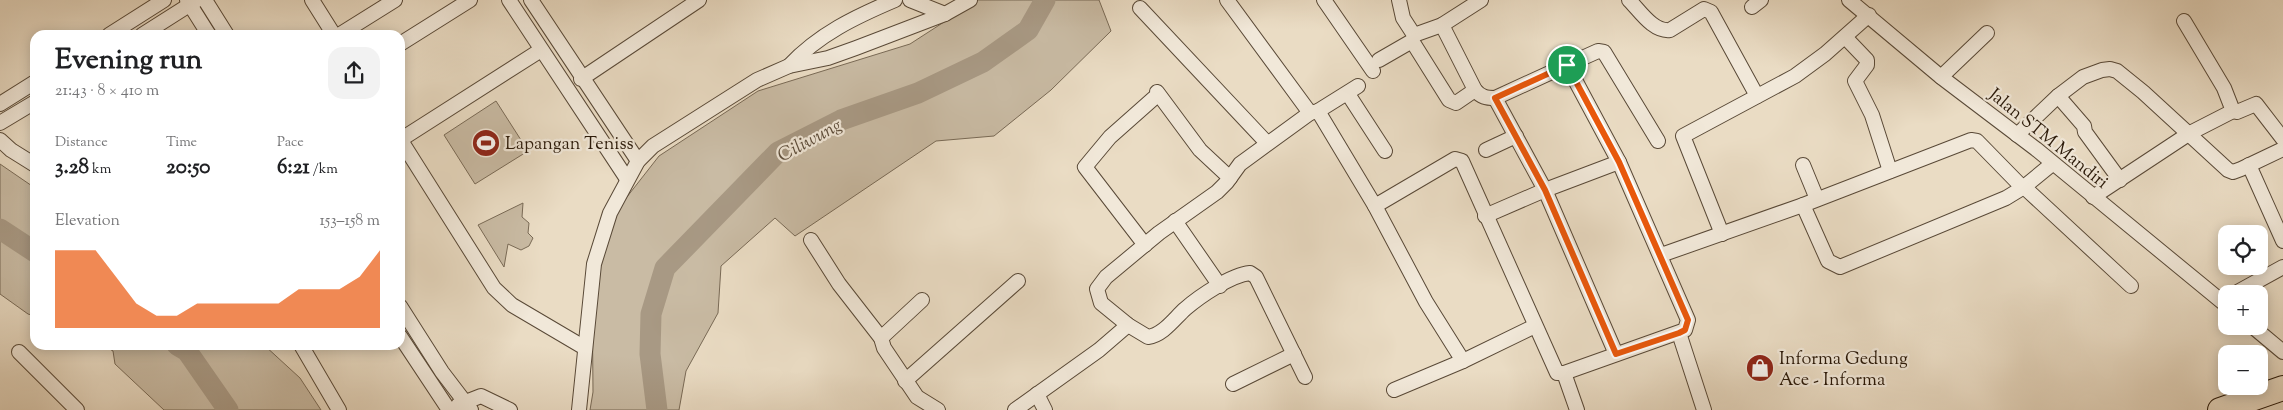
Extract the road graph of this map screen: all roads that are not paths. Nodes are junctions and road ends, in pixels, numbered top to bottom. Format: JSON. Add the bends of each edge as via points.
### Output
{"nodes":[{"id":1,"x":164,"y":0,"type":"edge"},
{"id":2,"x":205,"y":0,"type":"edge"},
{"id":3,"x":312,"y":0,"type":"edge"},
{"id":4,"x":395,"y":0,"type":"edge"},
{"id":5,"x":470,"y":0,"type":"edge"},
{"id":6,"x":509,"y":0,"type":"edge"},
{"id":7,"x":699,"y":0,"type":"edge"},
{"id":8,"x":895,"y":0,"type":"edge"},
{"id":9,"x":910,"y":0,"type":"edge"},
{"id":10,"x":970,"y":0,"type":"edge"},
{"id":11,"x":1226,"y":0,"type":"edge"},
{"id":12,"x":1324,"y":0,"type":"edge"},
{"id":13,"x":1399,"y":0,"type":"edge"},
{"id":14,"x":1481,"y":0,"type":"edge"},
{"id":15,"x":1629,"y":0,"type":"edge"},
{"id":16,"x":1849,"y":0,"type":"edge"},
{"id":17,"x":191,"y":2,"type":"edge"},
{"id":18,"x":536,"y":2,"type":"edge"},
{"id":19,"x":1140,"y":8,"type":"dead end"},
{"id":20,"x":945,"y":14,"type":"junction"},
{"id":21,"x":1869,"y":15,"type":"junction"},
{"id":22,"x":2184,"y":21,"type":"dead end"},
{"id":23,"x":1442,"y":25,"type":"junction"},
{"id":24,"x":117,"y":30,"type":"edge"},
{"id":25,"x":149,"y":30,"type":"edge"},
{"id":26,"x":206,"y":30,"type":"edge"},
{"id":27,"x":224,"y":30,"type":"edge"},
{"id":28,"x":331,"y":30,"type":"edge"},
{"id":29,"x":346,"y":30,"type":"edge"},
{"id":30,"x":1987,"y":33,"type":"dead end"},
{"id":31,"x":1845,"y":37,"type":"junction"},
{"id":32,"x":405,"y":41,"type":"edge"},
{"id":33,"x":540,"y":50,"type":"junction"},
{"id":34,"x":1567,"y":65,"type":"junction"},
{"id":35,"x":789,"y":66,"type":"junction"},
{"id":36,"x":1942,"y":77,"type":"junction"},
{"id":37,"x":581,"y":79,"type":"junction"},
{"id":38,"x":30,"y":85,"type":"edge"},
{"id":39,"x":1475,"y":90,"type":"junction"},
{"id":40,"x":1758,"y":96,"type":"junction"},
{"id":41,"x":2058,"y":96,"type":"junction"},
{"id":42,"x":1495,"y":98,"type":"junction"},
{"id":43,"x":0,"y":104,"type":"edge"},
{"id":44,"x":30,"y":105,"type":"edge"},
{"id":45,"x":2233,"y":111,"type":"junction"},
{"id":46,"x":1314,"y":112,"type":"junction"},
{"id":47,"x":0,"y":124,"type":"edge"},
{"id":48,"x":2190,"y":133,"type":"junction"},
{"id":49,"x":2017,"y":135,"type":"junction"},
{"id":50,"x":1516,"y":136,"type":"junction"},
{"id":51,"x":405,"y":137,"type":"edge"},
{"id":52,"x":2283,"y":139,"type":"edge"},
{"id":53,"x":0,"y":140,"type":"edge"},
{"id":54,"x":1658,"y":141,"type":"dead end"},
{"id":55,"x":1267,"y":143,"type":"junction"},
{"id":56,"x":405,"y":148,"type":"edge"},
{"id":57,"x":2283,"y":149,"type":"edge"},
{"id":58,"x":1486,"y":150,"type":"dead end"},
{"id":59,"x":1385,"y":151,"type":"dead end"},
{"id":60,"x":638,"y":161,"type":"junction"},
{"id":61,"x":30,"y":162,"type":"edge"},
{"id":62,"x":1619,"y":162,"type":"junction"},
{"id":63,"x":2052,"y":164,"type":"junction"},
{"id":64,"x":2249,"y":164,"type":"junction"},
{"id":65,"x":1802,"y":165,"type":"dead end"},
{"id":66,"x":1890,"y":171,"type":"junction"},
{"id":67,"x":1230,"y":178,"type":"junction"},
{"id":68,"x":627,"y":179,"type":"junction"},
{"id":69,"x":2120,"y":180,"type":"junction"},
{"id":70,"x":2023,"y":188,"type":"junction"},
{"id":71,"x":1545,"y":190,"type":"junction"},
{"id":72,"x":2093,"y":197,"type":"junction"},
{"id":73,"x":1817,"y":199,"type":"junction"},
{"id":74,"x":1803,"y":205,"type":"junction"},
{"id":75,"x":1375,"y":206,"type":"junction"},
{"id":76,"x":1486,"y":216,"type":"junction"},
{"id":77,"x":1175,"y":222,"type":"junction"},
{"id":78,"x":1722,"y":234,"type":"junction"},
{"id":79,"x":811,"y":240,"type":"dead end"},
{"id":80,"x":2283,"y":241,"type":"edge"},
{"id":81,"x":1146,"y":245,"type":"junction"},
{"id":82,"x":1661,"y":255,"type":"junction"},
{"id":83,"x":2283,"y":267,"type":"edge"},
{"id":84,"x":1018,"y":281,"type":"dead end"},
{"id":85,"x":2250,"y":285,"type":"edge"},
{"id":86,"x":1220,"y":286,"type":"junction"},
{"id":87,"x":2131,"y":286,"type":"dead end"},
{"id":88,"x":2218,"y":296,"type":"edge"},
{"id":89,"x":922,"y":300,"type":"dead end"},
{"id":90,"x":405,"y":314,"type":"edge"},
{"id":91,"x":1128,"y":325,"type":"junction"},
{"id":92,"x":1535,"y":326,"type":"junction"},
{"id":93,"x":1679,"y":333,"type":"junction"},
{"id":94,"x":2263,"y":335,"type":"edge"},
{"id":95,"x":881,"y":338,"type":"junction"},
{"id":96,"x":405,"y":343,"type":"edge"},
{"id":97,"x":585,"y":348,"type":"junction"},
{"id":98,"x":303,"y":350,"type":"edge"},
{"id":99,"x":19,"y":352,"type":"dead end"},
{"id":100,"x":2283,"y":352,"type":"edge"},
{"id":101,"x":1294,"y":354,"type":"junction"},
{"id":102,"x":1616,"y":354,"type":"junction"},
{"id":103,"x":1463,"y":361,"type":"junction"},
{"id":104,"x":1564,"y":373,"type":"junction"},
{"id":105,"x":1305,"y":377,"type":"dead end"},
{"id":106,"x":905,"y":382,"type":"junction"},
{"id":107,"x":1233,"y":384,"type":"dead end"},
{"id":108,"x":2283,"y":388,"type":"edge"},
{"id":109,"x":1394,"y":390,"type":"dead end"},
{"id":110,"x":1037,"y":394,"type":"junction"},
{"id":111,"x":2283,"y":400,"type":"edge"},
{"id":112,"x":467,"y":406,"type":"edge"},
{"id":113,"x":2225,"y":409,"type":"edge"},
{"id":114,"x":77,"y":410,"type":"edge"},
{"id":115,"x":339,"y":410,"type":"edge"},
{"id":116,"x":450,"y":410,"type":"edge"},
{"id":117,"x":510,"y":410,"type":"edge"},
{"id":118,"x":579,"y":410,"type":"edge"},
{"id":119,"x":938,"y":410,"type":"edge"},
{"id":120,"x":1015,"y":410,"type":"edge"},
{"id":121,"x":1045,"y":410,"type":"edge"},
{"id":122,"x":1577,"y":410,"type":"edge"},
{"id":123,"x":1704,"y":410,"type":"edge"},
{"id":124,"x":2255,"y":410,"type":"edge"}],
"edges":[{"from":1,"to":24,"type":"street"},
{"from":2,"to":27,"type":"street"},
{"from":3,"to":28,"type":"street"},
{"from":4,"to":29,"type":"street"},
{"from":5,"to":32,"type":"street"},
{"from":6,"to":33,"type":"street"},
{"from":7,"to":37,"type":"street"},
{"from":8,"to":35,"type":"street","via":[[851,19],[816,40]]},
{"from":9,"to":20,"type":"street"},
{"from":10,"to":20,"type":"street"},
{"from":11,"to":46,"type":"street"},
{"from":12,"to":39,"type":"street","via":[[1376,65],[1412,41],[1453,103]]},
{"from":13,"to":23,"type":"street","via":[[1403,18],[1414,35]]},
{"from":14,"to":23,"type":"street"},
{"from":15,"to":40,"type":"street","via":[[1656,26],[1665,30],[1704,9],[1711,12]]},
{"from":16,"to":21,"type":"street","name":"Jalan STM Mandiri"},
{"from":17,"to":25,"type":"street"},
{"from":17,"to":26,"type":"street"},
{"from":18,"to":37,"type":"street"},
{"from":19,"to":55,"type":"street"},
{"from":20,"to":35,"type":"street","via":[[828,58]]},
{"from":21,"to":31,"type":"street"},
{"from":21,"to":36,"type":"street","name":"Jalan STM Mandiri"},
{"from":22,"to":45,"type":"street","via":[[2224,88]]},
{"from":23,"to":39,"type":"street"},
{"from":30,"to":36,"type":"street"},
{"from":31,"to":40,"type":"street","via":[[1794,76]]},
{"from":31,"to":66,"type":"street","via":[[1867,60],[1867,66],[1856,81],[1872,115]]},
{"from":33,"to":51,"type":"street"},
{"from":33,"to":68,"type":"street"},
{"from":34,"to":42,"type":"street"},
{"from":34,"to":54,"type":"street","via":[[1598,51],[1604,52]]},
{"from":34,"to":62,"type":"street"},
{"from":35,"to":60,"type":"street","via":[[750,84],[653,146]]},
{"from":36,"to":49,"type":"street","name":"Jalan STM Mandiri"},
{"from":37,"to":60,"type":"street"},
{"from":38,"to":43,"type":"street"},
{"from":39,"to":42,"type":"street","via":[[1480,96]]},
{"from":40,"to":78,"type":"street","via":[[1683,136]]},
{"from":41,"to":48,"type":"street","via":[[2083,77],[2110,69]]},
{"from":41,"to":49,"type":"street"},
{"from":41,"to":69,"type":"street","via":[[2084,126]]},
{"from":42,"to":50,"type":"street"},
{"from":44,"to":47,"type":"street"},
{"from":45,"to":48,"type":"street"},
{"from":45,"to":52,"type":"street","via":[[2253,104],[2258,106]]},
{"from":46,"to":55,"type":"street"},
{"from":46,"to":59,"type":"street","via":[[1353,90]]},
{"from":46,"to":75,"type":"street"},
{"from":48,"to":64,"type":"street","via":[[2228,170],[2233,172]]},
{"from":48,"to":69,"type":"street"},
{"from":49,"to":63,"type":"street","name":"Jalan STM Mandiri"},
{"from":50,"to":58,"type":"street"},
{"from":50,"to":71,"type":"street"},
{"from":53,"to":61,"type":"street"},
{"from":55,"to":67,"type":"street","via":[[1240,164]]},
{"from":56,"to":97,"type":"street","via":[[494,288],[512,305]]},
{"from":57,"to":64,"type":"street"},
{"from":60,"to":68,"type":"street"},
{"from":62,"to":71,"type":"street"},
{"from":62,"to":82,"type":"street"},
{"from":63,"to":70,"type":"street"},
{"from":63,"to":72,"type":"street","name":"Jalan STM Mandiri"},
{"from":64,"to":80,"type":"street"},
{"from":65,"to":73,"type":"street"},
{"from":66,"to":70,"type":"street","via":[[1974,140]]},
{"from":66,"to":73,"type":"street"},
{"from":67,"to":77,"type":"street","via":[[1217,192]]},
{"from":67,"to":81,"type":"street","via":[[1200,150],[1155,95],[1110,137],[1085,167]]},
{"from":68,"to":97,"type":"street","via":[[610,213],[594,264]]},
{"from":69,"to":72,"type":"street"},
{"from":70,"to":74,"type":"street","via":[[2006,198],[1840,266],[1828,261]]},
{"from":70,"to":87,"type":"street"},
{"from":71,"to":76,"type":"street"},
{"from":71,"to":102,"type":"street"},
{"from":72,"to":88,"type":"street","name":"Jalan STM Mandiri"},
{"from":73,"to":74,"type":"street"},
{"from":74,"to":78,"type":"street"},
{"from":75,"to":76,"type":"street","via":[[1455,159],[1465,165]]},
{"from":75,"to":103,"type":"street","via":[[1426,302]]},
{"from":76,"to":92,"type":"street"},
{"from":77,"to":81,"type":"street"},
{"from":77,"to":86,"type":"street"},
{"from":78,"to":82,"type":"street"},
{"from":79,"to":95,"type":"street","via":[[839,284]]},
{"from":81,"to":91,"type":"street","via":[[1106,277],[1097,289],[1100,303]]},
{"from":82,"to":93,"type":"street","via":[[1688,320],[1685,330]]},
{"from":83,"to":85,"type":"street"},
{"from":84,"to":106,"type":"street"},
{"from":86,"to":91,"type":"street","via":[[1186,308],[1154,336],[1143,336]]},
{"from":86,"to":101,"type":"street","via":[[1244,273],[1253,274]]},
{"from":89,"to":95,"type":"street"},
{"from":90,"to":112,"type":"street"},
{"from":91,"to":110,"type":"street"},
{"from":92,"to":103,"type":"street"},
{"from":92,"to":104,"type":"street","via":[[1555,371]]},
{"from":93,"to":102,"type":"street"},
{"from":93,"to":123,"type":"street"},
{"from":94,"to":100,"type":"street"},
{"from":95,"to":106,"type":"street"},
{"from":96,"to":116,"type":"street"},
{"from":97,"to":118,"type":"street"},
{"from":98,"to":115,"type":"street"},
{"from":99,"to":114,"type":"street"},
{"from":101,"to":105,"type":"street"},
{"from":101,"to":107,"type":"street"},
{"from":102,"to":104,"type":"street"},
{"from":103,"to":109,"type":"street"},
{"from":104,"to":122,"type":"street"},
{"from":106,"to":119,"type":"street","via":[[917,397]]},
{"from":108,"to":113,"type":"highway"},
{"from":110,"to":120,"type":"street"},
{"from":110,"to":121,"type":"street"},
{"from":111,"to":124,"type":"highway"},
{"from":112,"to":116,"type":"street"},
{"from":112,"to":117,"type":"street","via":[[481,396]]}]}
